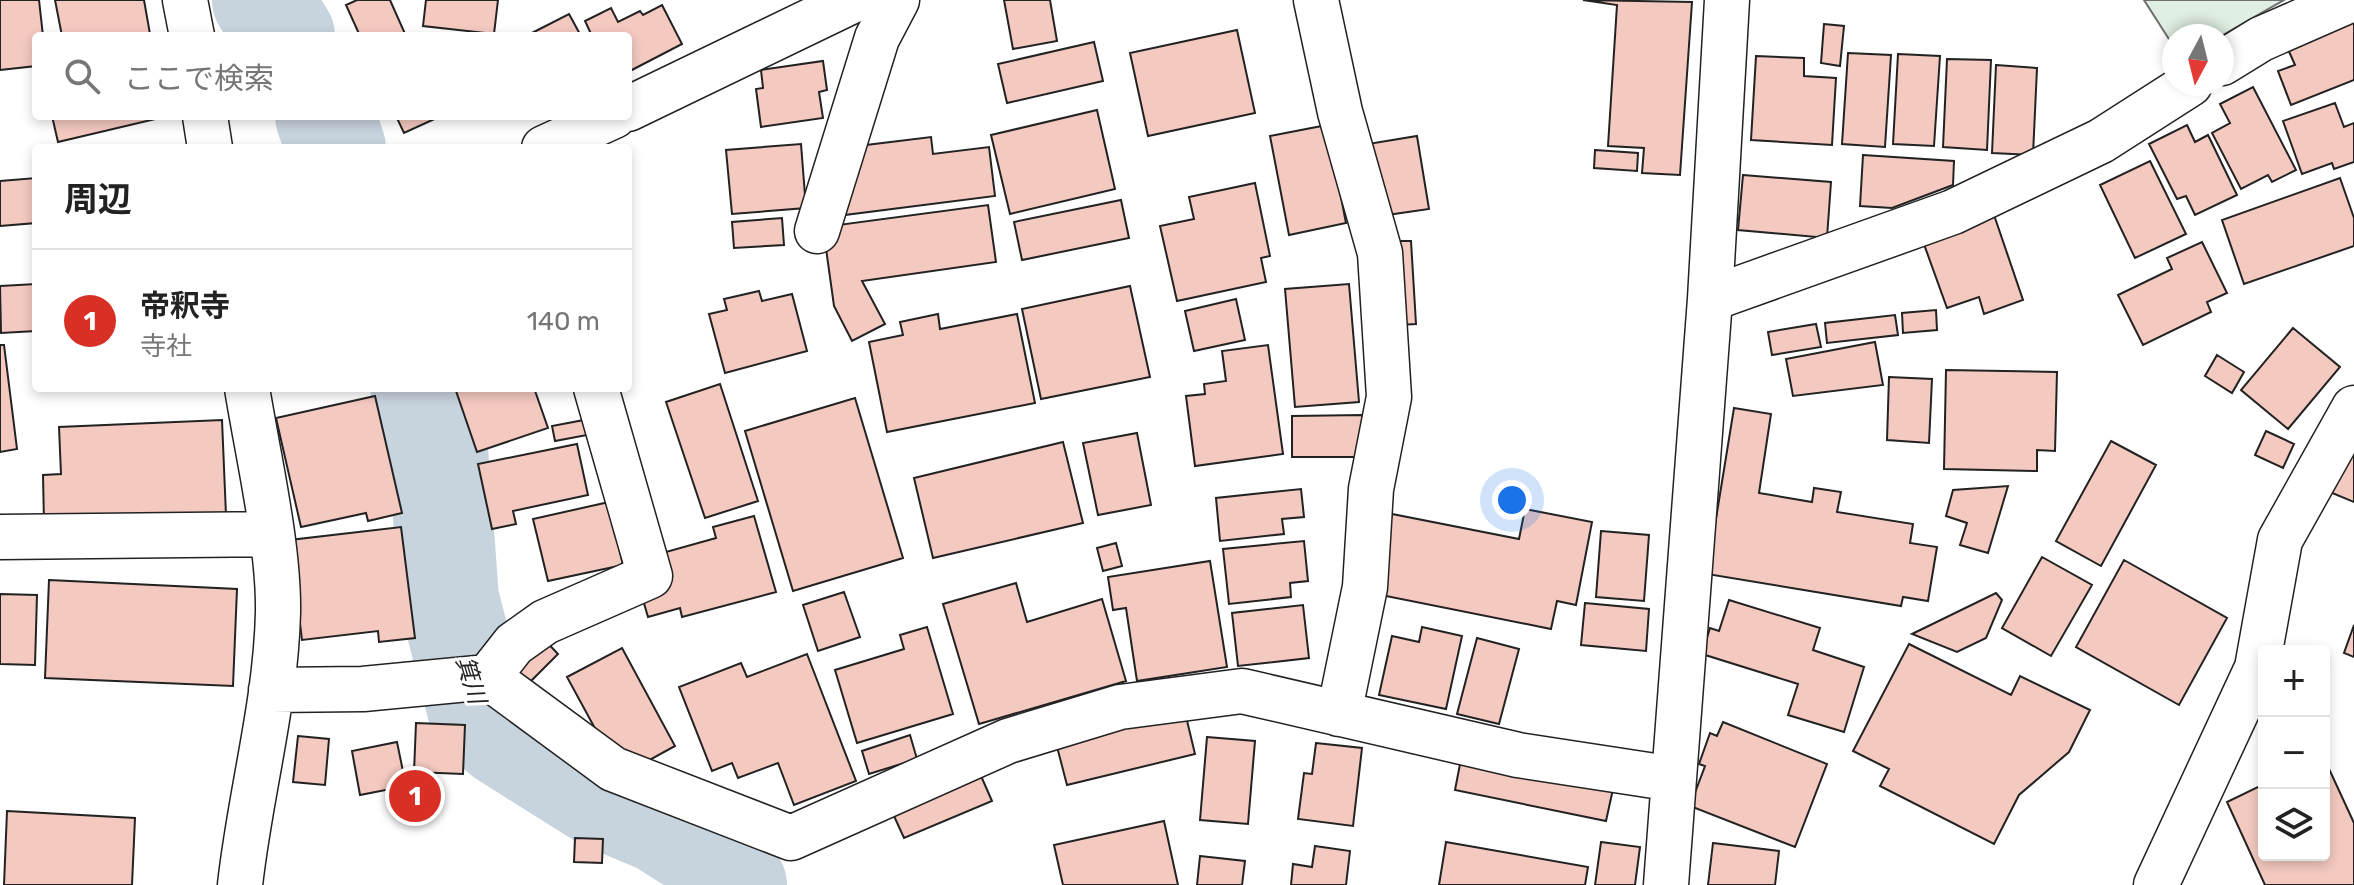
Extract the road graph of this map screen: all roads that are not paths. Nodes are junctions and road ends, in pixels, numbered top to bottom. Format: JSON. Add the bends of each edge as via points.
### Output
{"nodes":[{"id":1,"x":185,"y":0,"type":"edge"},
{"id":2,"x":854,"y":0,"type":"edge"},
{"id":3,"x":897,"y":0,"type":"edge"},
{"id":4,"x":1316,"y":0,"type":"edge"},
{"id":5,"x":1727,"y":0,"type":"edge"},
{"id":6,"x":2350,"y":0,"type":"edge"},
{"id":7,"x":191,"y":32,"type":"edge"},
{"id":8,"x":2234,"y":56,"type":"edge"},
{"id":9,"x":2171,"y":96,"type":"edge"},
{"id":10,"x":632,"y":107,"type":"edge"},
{"id":11,"x":206,"y":120,"type":"edge"},
{"id":12,"x":209,"y":144,"type":"edge"},
{"id":13,"x":817,"y":231,"type":"dead end"},
{"id":14,"x":1710,"y":299,"type":"junction"},
{"id":15,"x":248,"y":392,"type":"edge"},
{"id":16,"x":597,"y":392,"type":"edge"},
{"id":17,"x":2354,"y":408,"type":"edge"},
{"id":18,"x":270,"y":534,"type":"junction"},
{"id":19,"x":0,"y":537,"type":"edge"},
{"id":20,"x":485,"y":678,"type":"junction"},
{"id":21,"x":271,"y":690,"type":"junction"},
{"id":22,"x":1339,"y":714,"type":"junction"},
{"id":23,"x":1674,"y":779,"type":"junction"},
{"id":24,"x":240,"y":885,"type":"edge"},
{"id":25,"x":1666,"y":885,"type":"edge"},
{"id":26,"x":2156,"y":885,"type":"edge"}],
"edges":[{"from":1,"to":7,"type":"street"},
{"from":2,"to":10,"type":"street"},
{"from":3,"to":13,"type":"street","via":[[877,38]]},
{"from":4,"to":22,"type":"street","via":[[1340,112],[1380,253],[1389,397],[1371,489],[1365,587]]},
{"from":5,"to":14,"type":"street"},
{"from":6,"to":8,"type":"street"},
{"from":9,"to":14,"type":"street","via":[[2101,141],[1953,212]]},
{"from":11,"to":12,"type":"street"},
{"from":14,"to":23,"type":"street"},
{"from":15,"to":18,"type":"street"},
{"from":16,"to":20,"type":"street","via":[[650,576],[545,622],[514,644]]},
{"from":17,"to":26,"type":"street","via":[[2280,540],[2257,668]]},
{"from":18,"to":19,"type":"street"},
{"from":18,"to":21,"type":"street","via":[[278,611]]},
{"from":20,"to":21,"type":"street","via":[[435,685]]},
{"from":20,"to":22,"type":"street","via":[[613,769],[791,838],[1008,741],[1120,707],[1242,691]]},
{"from":21,"to":24,"type":"street"},
{"from":22,"to":23,"type":"street","via":[[1518,755]]},
{"from":23,"to":25,"type":"street"}]}
